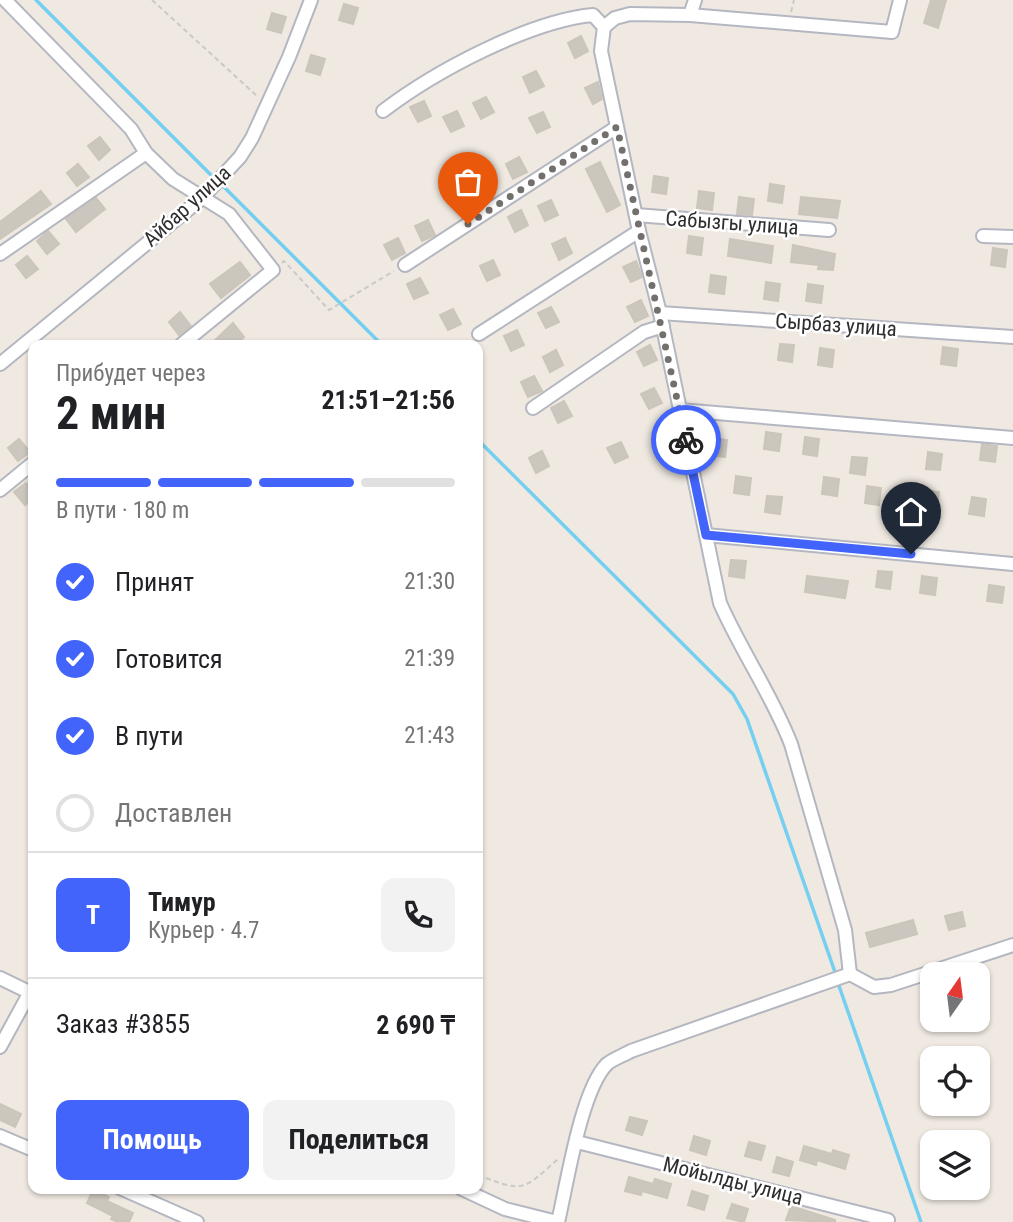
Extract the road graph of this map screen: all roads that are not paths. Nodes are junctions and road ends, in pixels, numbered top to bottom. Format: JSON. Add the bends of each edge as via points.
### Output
{"nodes":[{"id":1,"x":5,"y":0,"type":"edge"},
{"id":2,"x":311,"y":0,"type":"edge"},
{"id":3,"x":695,"y":0,"type":"edge"},
{"id":4,"x":900,"y":0,"type":"edge"},
{"id":5,"x":691,"y":15,"type":"junction"},
{"id":6,"x":604,"y":27,"type":"junction"},
{"id":7,"x":383,"y":111,"type":"dead end"},
{"id":8,"x":617,"y":127,"type":"junction"},
{"id":9,"x":146,"y":153,"type":"junction"},
{"id":10,"x":202,"y":198,"type":"junction"},
{"id":11,"x":636,"y":215,"type":"junction"},
{"id":12,"x":829,"y":230,"type":"dead end"},
{"id":13,"x":639,"y":231,"type":"junction"},
{"id":14,"x":983,"y":236,"type":"dead end"},
{"id":15,"x":1013,"y":237,"type":"edge"},
{"id":16,"x":0,"y":254,"type":"edge"},
{"id":17,"x":405,"y":265,"type":"road end"},
{"id":18,"x":661,"y":319,"type":"junction"},
{"id":19,"x":479,"y":334,"type":"dead end"},
{"id":20,"x":1013,"y":337,"type":"edge"},
{"id":21,"x":28,"y":340,"type":"edge"},
{"id":22,"x":28,"y":340,"type":"edge"},
{"id":23,"x":187,"y":340,"type":"edge"},
{"id":24,"x":0,"y":363,"type":"edge"},
{"id":25,"x":533,"y":408,"type":"dead end"},
{"id":26,"x":680,"y":410,"type":"junction"},
{"id":27,"x":1013,"y":438,"type":"edge"},
{"id":28,"x":28,"y":467,"type":"edge"},
{"id":29,"x":0,"y":490,"type":"edge"},
{"id":30,"x":706,"y":535,"type":"junction"},
{"id":31,"x":1013,"y":564,"type":"edge"},
{"id":32,"x":1013,"y":945,"type":"edge"},
{"id":33,"x":850,"y":974,"type":"junction"},
{"id":34,"x":0,"y":978,"type":"edge"},
{"id":35,"x":28,"y":991,"type":"edge"},
{"id":36,"x":28,"y":1000,"type":"edge"},
{"id":37,"x":0,"y":1047,"type":"edge"},
{"id":38,"x":0,"y":1136,"type":"edge"},
{"id":39,"x":577,"y":1142,"type":"junction"},
{"id":40,"x":28,"y":1148,"type":"edge"},
{"id":41,"x":134,"y":1194,"type":"edge"},
{"id":42,"x":473,"y":1194,"type":"edge"},
{"id":43,"x":888,"y":1220,"type":"dead end"},
{"id":44,"x":197,"y":1222,"type":"edge"},
{"id":45,"x":558,"y":1222,"type":"edge"}],
"edges":[{"from":1,"to":9,"type":"street","via":[[131,129]]},
{"from":2,"to":10,"type":"street","name":"Айбар улица","via":[[267,106],[240,157]]},
{"from":3,"to":5,"type":"street"},
{"from":4,"to":5,"type":"street","via":[[892,32]]},
{"from":5,"to":6,"type":"street","via":[[630,14]]},
{"from":6,"to":7,"type":"street","via":[[593,15],[533,28],[413,88]]},
{"from":6,"to":8,"type":"street","via":[[601,51]]},
{"from":8,"to":11,"type":"street"},
{"from":8,"to":17,"type":"street"},
{"from":9,"to":10,"type":"street"},
{"from":9,"to":16,"type":"street"},
{"from":10,"to":22,"type":"street","name":"Айбар улица"},
{"from":10,"to":23,"type":"street","via":[[229,214],[274,270]]},
{"from":11,"to":12,"type":"street","name":"Сабызгы улица"},
{"from":11,"to":13,"type":"street"},
{"from":13,"to":18,"type":"street"},
{"from":13,"to":19,"type":"street","name":"Сабызгы улица"},
{"from":14,"to":15,"type":"street"},
{"from":18,"to":20,"type":"street","name":"Сырбаз улица"},
{"from":18,"to":25,"type":"street","name":"Сырбаз улица"},
{"from":18,"to":26,"type":"street"},
{"from":21,"to":24,"type":"street","name":"Айбар улица"},
{"from":26,"to":27,"type":"street"},
{"from":26,"to":30,"type":"street"},
{"from":28,"to":29,"type":"street"},
{"from":30,"to":31,"type":"street"},
{"from":30,"to":33,"type":"street","via":[[720,603],[791,744],[845,930]]},
{"from":32,"to":33,"type":"street","via":[[891,985],[874,987]]},
{"from":33,"to":39,"type":"street","via":[[608,1063],[586,1104]]},
{"from":34,"to":35,"type":"street"},
{"from":36,"to":37,"type":"street"},
{"from":38,"to":40,"type":"street"},
{"from":39,"to":43,"type":"street","name":"Мойылды улица"},
{"from":39,"to":45,"type":"street"},
{"from":41,"to":44,"type":"street"},
{"from":42,"to":45,"type":"street","via":[[505,1209]]}]}
